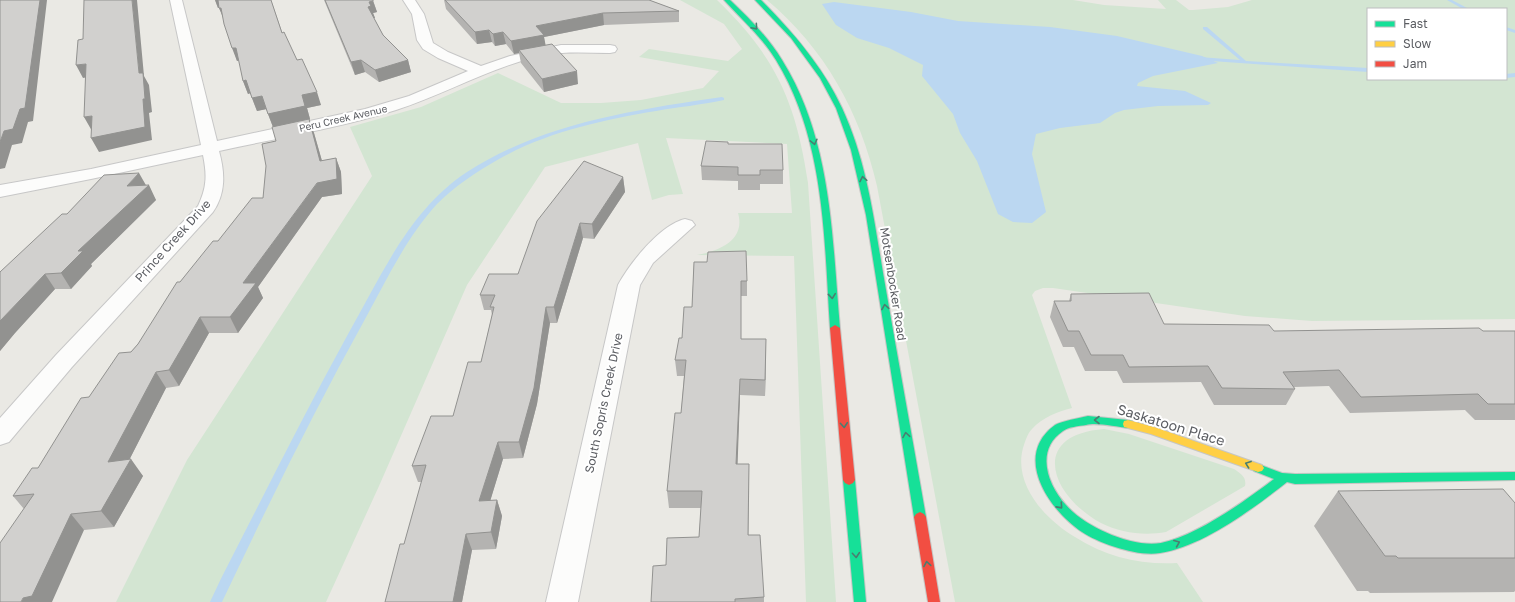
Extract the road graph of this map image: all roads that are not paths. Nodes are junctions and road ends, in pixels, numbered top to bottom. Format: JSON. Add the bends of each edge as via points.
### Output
{"nodes":[{"id":1,"x":176,"y":0,"type":"edge"},
{"id":2,"x":409,"y":0,"type":"edge"},
{"id":3,"x":727,"y":0,"type":"edge"},
{"id":4,"x":758,"y":0,"type":"edge"},
{"id":5,"x":610,"y":49,"type":"dead end"},
{"id":6,"x":480,"y":71,"type":"junction"},
{"id":7,"x":211,"y":148,"type":"junction"},
{"id":8,"x":0,"y":191,"type":"edge"},
{"id":9,"x":685,"y":225,"type":"dead end"},
{"id":10,"x":0,"y":435,"type":"edge"},
{"id":11,"x":1485,"y":476,"type":"joint"},
{"id":12,"x":1284,"y":478,"type":"junction"},
{"id":13,"x":1512,"y":489,"type":"edge"},
{"id":14,"x":562,"y":602,"type":"edge"},
{"id":15,"x":860,"y":602,"type":"edge"},
{"id":16,"x":934,"y":602,"type":"edge"}],
"edges":[{"from":1,"to":7,"type":"street","name":"Prince Creek Drive"},
{"from":2,"to":6,"type":"street","via":[[418,14],[424,40],[430,47],[442,55]]},
{"from":3,"to":15,"type":"main road","one_way":true,"via":[[757,30],[786,70],[804,109],[817,154],[822,181]]},
{"from":16,"to":4,"type":"main road","name":"Motsenbocker Road","one_way":true,"via":[[866,198],[855,150],[845,119],[822,73],[794,36]]},
{"from":5,"to":6,"type":"street","name":"Peru Creek Avenue","via":[[555,50],[515,59]]},
{"from":6,"to":7,"type":"street","name":"Peru Creek Avenue","via":[[385,109]]},
{"from":7,"to":8,"type":"street","name":"Peru Creek Avenue"},
{"from":7,"to":10,"type":"street","name":"Prince Creek Drive","via":[[215,186],[206,208],[64,361]]},
{"from":9,"to":14,"type":"street","name":"South Sopris Creek Drive","via":[[647,256],[629,285]]},
{"from":11,"to":12,"type":"main road","name":"Saskatoon Place"},
{"from":11,"to":13,"type":"street"},
{"from":12,"to":12,"type":"main road","name":"Saskatoon Place","one_way":true,"via":[[1164,434],[1110,420],[1081,420],[1059,429],[1049,436],[1040,454],[1041,475],[1046,486],[1062,509],[1076,522],[1108,539],[1147,548],[1162,548],[1187,538]]}]}
